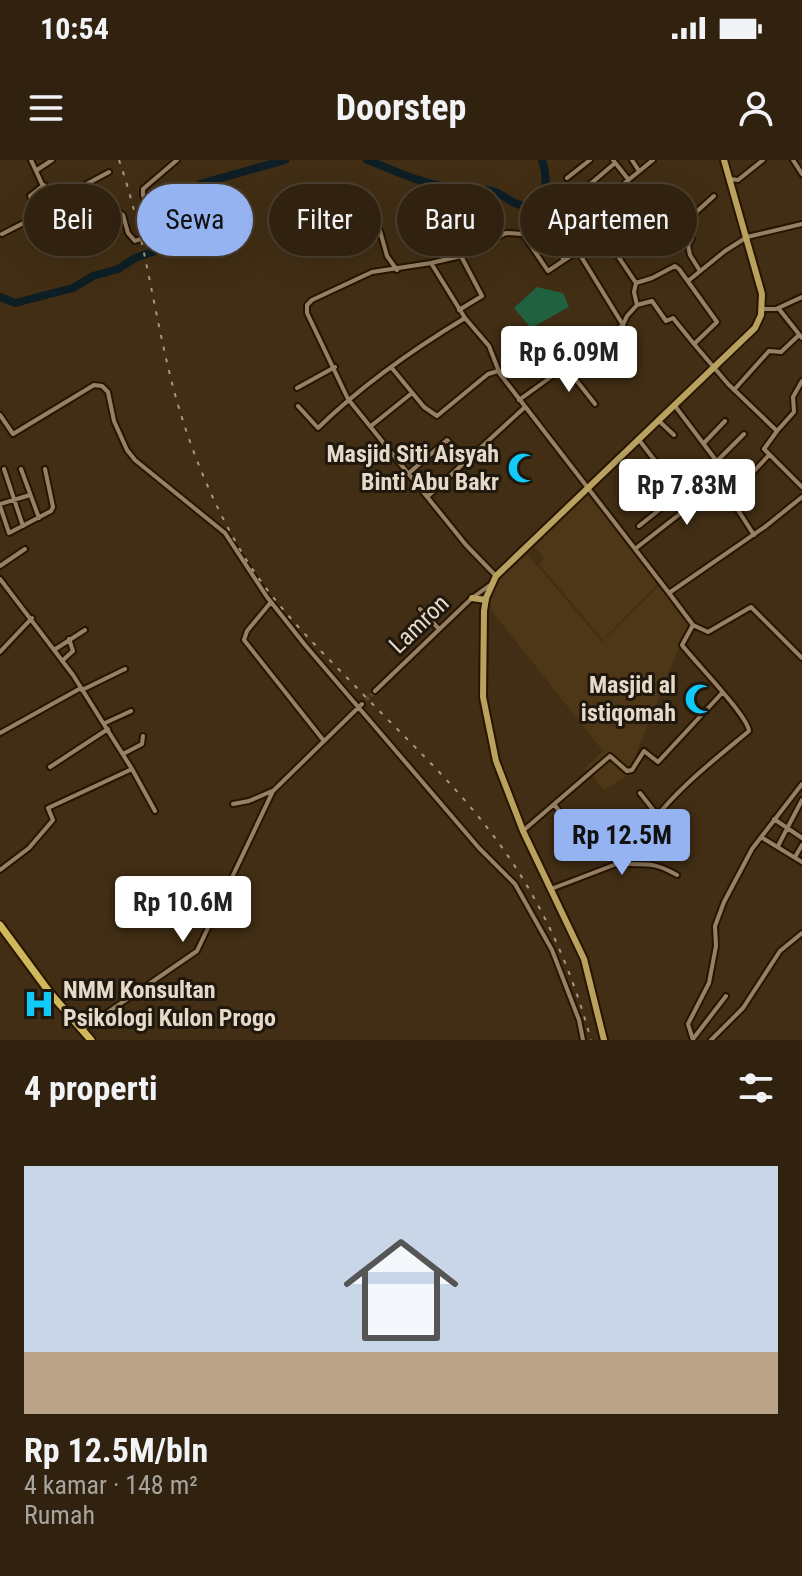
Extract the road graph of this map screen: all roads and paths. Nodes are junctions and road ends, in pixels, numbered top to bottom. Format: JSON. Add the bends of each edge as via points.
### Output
{"nodes":[{"id":1,"x":31,"y":160,"type":"edge"},
{"id":2,"x":52,"y":160,"type":"edge"},
{"id":3,"x":177,"y":160,"type":"edge"},
{"id":4,"x":590,"y":160,"type":"edge"},
{"id":5,"x":632,"y":160,"type":"edge"},
{"id":6,"x":653,"y":160,"type":"edge"},
{"id":7,"x":724,"y":160,"type":"edge"},
{"id":8,"x":763,"y":160,"type":"edge"},
{"id":9,"x":793,"y":160,"type":"edge"},
{"id":10,"x":614,"y":162,"type":"edge"},
{"id":11,"x":37,"y":170,"type":"junction"},
{"id":12,"x":639,"y":171,"type":"junction"},
{"id":13,"x":109,"y":172,"type":"dead end"},
{"id":14,"x":802,"y":174,"type":"edge"},
{"id":15,"x":567,"y":178,"type":"dead end"},
{"id":16,"x":628,"y":179,"type":"junction"},
{"id":17,"x":730,"y":179,"type":"junction"},
{"id":18,"x":44,"y":184,"type":"edge"},
{"id":19,"x":88,"y":184,"type":"edge"},
{"id":20,"x":589,"y":184,"type":"edge"},
{"id":21,"x":622,"y":184,"type":"edge"},
{"id":22,"x":714,"y":196,"type":"dead end"},
{"id":23,"x":697,"y":211,"type":"edge"},
{"id":24,"x":121,"y":213,"type":"edge"},
{"id":25,"x":24,"y":221,"type":"edge"},
{"id":26,"x":802,"y":224,"type":"edge"},
{"id":27,"x":2,"y":234,"type":"edge"},
{"id":28,"x":381,"y":235,"type":"edge"},
{"id":29,"x":747,"y":237,"type":"junction"},
{"id":30,"x":461,"y":256,"type":"joint"},
{"id":31,"x":537,"y":256,"type":"edge"},
{"id":32,"x":561,"y":256,"type":"edge"},
{"id":33,"x":569,"y":256,"type":"edge"},
{"id":34,"x":581,"y":256,"type":"edge"},
{"id":35,"x":618,"y":256,"type":"edge"},
{"id":36,"x":691,"y":256,"type":"edge"},
{"id":37,"x":564,"y":260,"type":"junction"},
{"id":38,"x":431,"y":263,"type":"junction"},
{"id":39,"x":397,"y":270,"type":"junction"},
{"id":40,"x":700,"y":271,"type":"junction"},
{"id":41,"x":688,"y":281,"type":"junction"},
{"id":42,"x":636,"y":283,"type":"junction"},
{"id":43,"x":802,"y":297,"type":"edge"},
{"id":44,"x":637,"y":305,"type":"junction"},
{"id":45,"x":779,"y":308,"type":"junction"},
{"id":46,"x":762,"y":309,"type":"junction"},
{"id":47,"x":459,"y":310,"type":"junction"},
{"id":48,"x":465,"y":318,"type":"junction"},
{"id":49,"x":623,"y":325,"type":"junction"},
{"id":50,"x":800,"y":336,"type":"edge"},
{"id":51,"x":694,"y":344,"type":"junction"},
{"id":52,"x":529,"y":352,"type":"dead end"},
{"id":53,"x":565,"y":366,"type":"junction"},
{"id":54,"x":335,"y":367,"type":"junction"},
{"id":55,"x":391,"y":367,"type":"junction"},
{"id":56,"x":714,"y":367,"type":"junction"},
{"id":57,"x":498,"y":371,"type":"junction"},
{"id":58,"x":802,"y":381,"type":"edge"},
{"id":59,"x":297,"y":388,"type":"dead end"},
{"id":60,"x":734,"y":390,"type":"junction"},
{"id":61,"x":412,"y":393,"type":"junction"},
{"id":62,"x":348,"y":399,"type":"junction"},
{"id":63,"x":519,"y":400,"type":"junction"},
{"id":64,"x":595,"y":404,"type":"dead end"},
{"id":65,"x":673,"y":404,"type":"junction"},
{"id":66,"x":298,"y":406,"type":"dead end"},
{"id":67,"x":525,"y":407,"type":"junction"},
{"id":68,"x":0,"y":415,"type":"edge"},
{"id":69,"x":657,"y":419,"type":"junction"},
{"id":70,"x":725,"y":421,"type":"dead end"},
{"id":71,"x":371,"y":426,"type":"junction"},
{"id":72,"x":777,"y":431,"type":"junction"},
{"id":73,"x":744,"y":434,"type":"dead end"},
{"id":74,"x":674,"y":435,"type":"dead end"},
{"id":75,"x":638,"y":438,"type":"junction"},
{"id":76,"x":704,"y":443,"type":"junction"},
{"id":77,"x":769,"y":455,"type":"junction"},
{"id":78,"x":466,"y":460,"type":"junction"},
{"id":79,"x":718,"y":460,"type":"junction"},
{"id":80,"x":711,"y":468,"type":"junction"},
{"id":81,"x":4,"y":469,"type":"dead end"},
{"id":82,"x":21,"y":469,"type":"dead end"},
{"id":83,"x":45,"y":469,"type":"dead end"},
{"id":84,"x":408,"y":473,"type":"junction"},
{"id":85,"x":802,"y":487,"type":"edge"},
{"id":86,"x":587,"y":489,"type":"junction"},
{"id":87,"x":680,"y":491,"type":"junction"},
{"id":88,"x":30,"y":495,"type":"junction"},
{"id":89,"x":427,"y":497,"type":"junction"},
{"id":90,"x":730,"y":497,"type":"junction"},
{"id":91,"x":802,"y":497,"type":"edge"},
{"id":92,"x":14,"y":500,"type":"junction"},
{"id":93,"x":0,"y":505,"type":"edge"},
{"id":94,"x":39,"y":518,"type":"junction"},
{"id":95,"x":23,"y":526,"type":"junction"},
{"id":96,"x":639,"y":526,"type":"dead end"},
{"id":97,"x":754,"y":535,"type":"junction"},
{"id":98,"x":25,"y":549,"type":"dead end"},
{"id":99,"x":635,"y":549,"type":"junction"},
{"id":100,"x":0,"y":566,"type":"edge"},
{"id":101,"x":496,"y":576,"type":"junction"},
{"id":102,"x":0,"y":579,"type":"edge"},
{"id":103,"x":490,"y":585,"type":"junction"},
{"id":104,"x":669,"y":593,"type":"junction"},
{"id":105,"x":472,"y":598,"type":"junction"},
{"id":106,"x":486,"y":600,"type":"junction"},
{"id":107,"x":271,"y":602,"type":"junction"},
{"id":108,"x":420,"y":609,"type":"dead end"},
{"id":109,"x":32,"y":618,"type":"junction"},
{"id":110,"x":693,"y":625,"type":"junction"},
{"id":111,"x":439,"y":629,"type":"junction"},
{"id":112,"x":85,"y":630,"type":"dead end"},
{"id":113,"x":69,"y":639,"type":"junction"},
{"id":114,"x":54,"y":650,"type":"junction"},
{"id":115,"x":0,"y":652,"type":"edge"},
{"id":116,"x":802,"y":658,"type":"edge"},
{"id":117,"x":62,"y":661,"type":"junction"},
{"id":118,"x":125,"y":669,"type":"dead end"},
{"id":119,"x":81,"y":689,"type":"junction"},
{"id":120,"x":375,"y":691,"type":"tunnel mouth"},
{"id":121,"x":722,"y":693,"type":"junction"},
{"id":122,"x":360,"y":706,"type":"junction"},
{"id":123,"x":131,"y":711,"type":"dead end"},
{"id":124,"x":106,"y":726,"type":"junction"},
{"id":125,"x":0,"y":733,"type":"edge"},
{"id":126,"x":143,"y":736,"type":"dead end"},
{"id":127,"x":324,"y":741,"type":"junction"},
{"id":128,"x":123,"y":754,"type":"junction"},
{"id":129,"x":50,"y":767,"type":"dead end"},
{"id":130,"x":132,"y":769,"type":"junction"},
{"id":131,"x":802,"y":784,"type":"edge"},
{"id":132,"x":273,"y":791,"type":"junction"},
{"id":133,"x":640,"y":793,"type":"dead end"},
{"id":134,"x":800,"y":796,"type":"edge"},
{"id":135,"x":233,"y":804,"type":"dead end"},
{"id":136,"x":554,"y":804,"type":"junction"},
{"id":137,"x":155,"y":811,"type":"dead end"},
{"id":138,"x":796,"y":812,"type":"junction"},
{"id":139,"x":658,"y":816,"type":"junction"},
{"id":140,"x":802,"y":816,"type":"edge"},
{"id":141,"x":774,"y":819,"type":"junction"},
{"id":142,"x":787,"y":828,"type":"junction"},
{"id":143,"x":573,"y":830,"type":"dead end"},
{"id":144,"x":523,"y":831,"type":"junction"},
{"id":145,"x":761,"y":837,"type":"junction"},
{"id":146,"x":802,"y":838,"type":"edge"},
{"id":147,"x":802,"y":845,"type":"edge"},
{"id":148,"x":778,"y":846,"type":"junction"},
{"id":149,"x":795,"y":857,"type":"junction"},
{"id":150,"x":802,"y":862,"type":"edge"},
{"id":151,"x":619,"y":863,"type":"junction"},
{"id":152,"x":0,"y":870,"type":"edge"},
{"id":153,"x":677,"y":875,"type":"dead end"},
{"id":154,"x":551,"y":889,"type":"junction"},
{"id":155,"x":0,"y":925,"type":"edge"},
{"id":156,"x":801,"y":936,"type":"edge"},
{"id":157,"x":726,"y":996,"type":"dead end"},
{"id":158,"x":82,"y":1030,"type":"junction"},
{"id":159,"x":693,"y":1039,"type":"edge"},
{"id":160,"x":91,"y":1040,"type":"edge"},
{"id":161,"x":583,"y":1040,"type":"edge"},
{"id":162,"x":604,"y":1040,"type":"edge"},
{"id":163,"x":711,"y":1040,"type":"edge"}],
"edges":[{"from":1,"to":11,"type":"street"},
{"from":2,"to":11,"type":"street"},
{"from":3,"to":24,"type":"street","via":[[143,189],[155,220],[151,235],[132,239]]},
{"from":4,"to":15,"type":"street"},
{"from":5,"to":12,"type":"street"},
{"from":6,"to":12,"type":"street"},
{"from":7,"to":17,"type":"main road"},
{"from":8,"to":17,"type":"street","via":[[741,178]]},
{"from":9,"to":14,"type":"street"},
{"from":10,"to":16,"type":"street"},
{"from":10,"to":20,"type":"street"},
{"from":11,"to":18,"type":"street"},
{"from":12,"to":16,"type":"street"},
{"from":13,"to":19,"type":"street"},
{"from":16,"to":21,"type":"street"},
{"from":17,"to":29,"type":"main road"},
{"from":22,"to":23,"type":"street"},
{"from":25,"to":27,"type":"street"},
{"from":26,"to":29,"type":"street"},
{"from":28,"to":39,"type":"street"},
{"from":29,"to":40,"type":"street"},
{"from":29,"to":46,"type":"main road"},
{"from":30,"to":38,"type":"street"},
{"from":30,"to":47,"type":"street","via":[[482,296]]},
{"from":31,"to":37,"type":"street","via":[[547,271]]},
{"from":32,"to":37,"type":"street"},
{"from":33,"to":37,"type":"street"},
{"from":34,"to":49,"type":"street"},
{"from":35,"to":42,"type":"street"},
{"from":36,"to":40,"type":"street"},
{"from":38,"to":39,"type":"street"},
{"from":38,"to":47,"type":"street"},
{"from":39,"to":54,"type":"street","via":[[372,272],[307,305]]},
{"from":40,"to":41,"type":"street"},
{"from":41,"to":42,"type":"street","via":[[675,266]]},
{"from":41,"to":51,"type":"street","via":[[717,322]]},
{"from":42,"to":44,"type":"street"},
{"from":43,"to":45,"type":"street"},
{"from":44,"to":49,"type":"street"},
{"from":44,"to":51,"type":"street","via":[[652,301]]},
{"from":45,"to":46,"type":"street"},
{"from":45,"to":50,"type":"street"},
{"from":46,"to":56,"type":"main road","via":[[755,328]]},
{"from":47,"to":48,"type":"street"},
{"from":48,"to":55,"type":"street"},
{"from":48,"to":57,"type":"street","via":[[489,346]]},
{"from":49,"to":53,"type":"street"},
{"from":50,"to":60,"type":"street","via":[[781,352],[769,351]]},
{"from":51,"to":56,"type":"street"},
{"from":52,"to":57,"type":"street","via":[[509,372]]},
{"from":53,"to":63,"type":"street"},
{"from":53,"to":64,"type":"street"},
{"from":54,"to":59,"type":"street"},
{"from":54,"to":62,"type":"street"},
{"from":55,"to":61,"type":"street"},
{"from":55,"to":62,"type":"street"},
{"from":56,"to":60,"type":"street"},
{"from":56,"to":65,"type":"main road"},
{"from":57,"to":61,"type":"street","via":[[437,416]]},
{"from":57,"to":63,"type":"street"},
{"from":58,"to":72,"type":"street","via":[[793,397],[793,415]]},
{"from":60,"to":72,"type":"street"},
{"from":61,"to":71,"type":"street"},
{"from":62,"to":66,"type":"street","via":[[318,428]]},
{"from":62,"to":71,"type":"street"},
{"from":63,"to":67,"type":"street"},
{"from":65,"to":69,"type":"main road"},
{"from":65,"to":76,"type":"street"},
{"from":67,"to":78,"type":"street"},
{"from":67,"to":86,"type":"street"},
{"from":68,"to":107,"type":"street","via":[[13,434],[94,385],[102,386],[135,460],[225,533]]},
{"from":69,"to":74,"type":"street"},
{"from":69,"to":75,"type":"main road"},
{"from":70,"to":76,"type":"street"},
{"from":71,"to":84,"type":"street"},
{"from":72,"to":77,"type":"street","via":[[763,447]]},
{"from":73,"to":79,"type":"street"},
{"from":75,"to":86,"type":"main road"},
{"from":75,"to":87,"type":"street"},
{"from":76,"to":79,"type":"street"},
{"from":77,"to":85,"type":"street"},
{"from":77,"to":90,"type":"street"},
{"from":78,"to":84,"type":"street","via":[[447,440]]},
{"from":78,"to":89,"type":"street"},
{"from":79,"to":80,"type":"street"},
{"from":80,"to":87,"type":"street"},
{"from":80,"to":90,"type":"street"},
{"from":81,"to":92,"type":"street"},
{"from":82,"to":88,"type":"street"},
{"from":83,"to":94,"type":"street","via":[[53,507]]},
{"from":84,"to":89,"type":"street"},
{"from":86,"to":99,"type":"street"},
{"from":86,"to":101,"type":"main road"},
{"from":87,"to":96,"type":"street"},
{"from":87,"to":99,"type":"street","via":[[689,508]]},
{"from":88,"to":92,"type":"street"},
{"from":88,"to":94,"type":"street"},
{"from":89,"to":101,"type":"street"},
{"from":90,"to":97,"type":"street"},
{"from":91,"to":97,"type":"street"},
{"from":92,"to":93,"type":"street"},
{"from":92,"to":95,"type":"street"},
{"from":93,"to":95,"type":"street","via":[[9,533]]},
{"from":94,"to":95,"type":"street"},
{"from":97,"to":104,"type":"street"},
{"from":98,"to":100,"type":"street"},
{"from":99,"to":104,"type":"street"},
{"from":101,"to":103,"type":"main road"},
{"from":102,"to":109,"type":"street"},
{"from":103,"to":105,"type":"street","name":"Lamron"},
{"from":103,"to":106,"type":"main road"},
{"from":104,"to":110,"type":"street"},
{"from":105,"to":106,"type":"main road"},
{"from":105,"to":111,"type":"street","name":"Lamron"},
{"from":106,"to":144,"type":"main road","via":[[483,697],[496,761]]},
{"from":107,"to":122,"type":"street"},
{"from":107,"to":127,"type":"street","via":[[244,640]]},
{"from":108,"to":111,"type":"street"},
{"from":109,"to":114,"type":"street"},
{"from":109,"to":115,"type":"street"},
{"from":110,"to":116,"type":"street","via":[[708,632],[751,607]]},
{"from":110,"to":121,"type":"street","via":[[682,645]]},
{"from":111,"to":120,"type":"street","name":"Lamron"},
{"from":112,"to":113,"type":"street"},
{"from":113,"to":114,"type":"street"},
{"from":113,"to":117,"type":"street","via":[[73,651]]},
{"from":114,"to":117,"type":"street"},
{"from":117,"to":119,"type":"street"},
{"from":118,"to":119,"type":"street"},
{"from":119,"to":124,"type":"street"},
{"from":119,"to":125,"type":"street"},
{"from":121,"to":136,"type":"street","via":[[658,762],[644,751],[627,771],[610,756]]},
{"from":121,"to":139,"type":"street","via":[[750,729],[714,757]]},
{"from":122,"to":127,"type":"street"},
{"from":122,"to":161,"type":"street","via":[[524,896],[552,950]]},
{"from":123,"to":124,"type":"street"},
{"from":124,"to":128,"type":"street"},
{"from":124,"to":129,"type":"street"},
{"from":126,"to":128,"type":"street","via":[[142,744]]},
{"from":127,"to":132,"type":"street"},
{"from":128,"to":130,"type":"street"},
{"from":130,"to":137,"type":"street"},
{"from":130,"to":152,"type":"street","via":[[48,808],[53,820]]},
{"from":131,"to":134,"type":"street"},
{"from":132,"to":135,"type":"street"},
{"from":132,"to":158,"type":"street","via":[[197,951]]},
{"from":133,"to":139,"type":"street"},
{"from":134,"to":138,"type":"street"},
{"from":134,"to":141,"type":"street"},
{"from":136,"to":143,"type":"street"},
{"from":136,"to":144,"type":"street"},
{"from":138,"to":140,"type":"street"},
{"from":138,"to":142,"type":"street"},
{"from":139,"to":151,"type":"street"},
{"from":141,"to":142,"type":"street"},
{"from":141,"to":145,"type":"street"},
{"from":142,"to":146,"type":"street"},
{"from":142,"to":148,"type":"street"},
{"from":144,"to":154,"type":"main road"},
{"from":145,"to":148,"type":"street"},
{"from":145,"to":159,"type":"street","via":[[716,923],[709,983],[688,1024]]},
{"from":147,"to":149,"type":"street"},
{"from":148,"to":149,"type":"street"},
{"from":149,"to":150,"type":"street"},
{"from":151,"to":153,"type":"street","via":[[659,865]]},
{"from":151,"to":154,"type":"street"},
{"from":154,"to":162,"type":"main road","via":[[584,959]]},
{"from":155,"to":158,"type":"highway"},
{"from":156,"to":163,"type":"street","via":[[780,951],[743,1008]]},
{"from":157,"to":159,"type":"street"},
{"from":158,"to":160,"type":"highway"}]}
